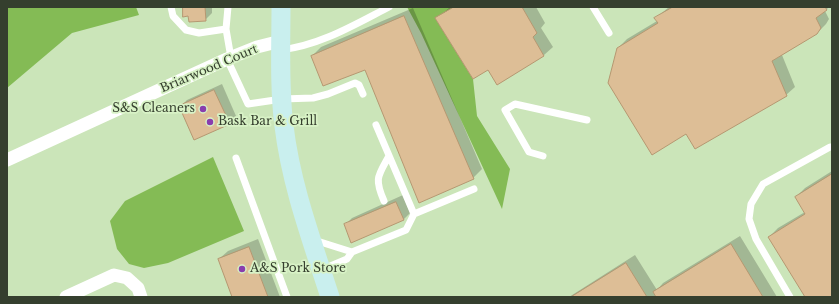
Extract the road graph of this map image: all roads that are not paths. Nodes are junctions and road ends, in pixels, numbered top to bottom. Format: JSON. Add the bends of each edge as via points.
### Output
{"nodes":[{"id":1,"x":171,"y":7,"type":"edge"},
{"id":2,"x":228,"y":7,"type":"edge"},
{"id":3,"x":281,"y":7,"type":"edge"},
{"id":4,"x":389,"y":7,"type":"edge"},
{"id":5,"x":594,"y":7,"type":"edge"},
{"id":6,"x":226,"y":29,"type":"junction"},
{"id":7,"x":609,"y":33,"type":"dead end"},
{"id":8,"x":281,"y":46,"type":"junction"},
{"id":9,"x":229,"y":59,"type":"junction"},
{"id":10,"x":363,"y":94,"type":"dead end"},
{"id":11,"x":282,"y":99,"type":"junction"},
{"id":12,"x":587,"y":120,"type":"dead end"},
{"id":13,"x":376,"y":125,"type":"dead end"},
{"id":14,"x":832,"y":147,"type":"edge"},
{"id":15,"x":389,"y":156,"type":"junction"},
{"id":16,"x":543,"y":156,"type":"dead end"},
{"id":17,"x":236,"y":158,"type":"dead end"},
{"id":18,"x":7,"y":160,"type":"edge"},
{"id":19,"x":474,"y":189,"type":"dead end"},
{"id":20,"x":384,"y":201,"type":"dead end"},
{"id":21,"x":414,"y":214,"type":"junction"},
{"id":22,"x":311,"y":238,"type":"junction"},
{"id":23,"x":352,"y":252,"type":"junction"},
{"id":24,"x":321,"y":270,"type":"junction"},
{"id":25,"x":66,"y":297,"type":"edge"},
{"id":26,"x":141,"y":297,"type":"edge"},
{"id":27,"x":287,"y":297,"type":"edge"},
{"id":28,"x":330,"y":297,"type":"edge"},
{"id":29,"x":790,"y":297,"type":"edge"}],
"edges":[{"from":1,"to":6,"type":"lane","via":[[173,16],[186,30],[199,33]]},
{"from":2,"to":6,"type":"lane"},
{"from":3,"to":8,"type":"street"},
{"from":4,"to":8,"type":"lane","via":[[324,40],[299,48]]},
{"from":5,"to":7,"type":"lane"},
{"from":6,"to":9,"type":"lane"},
{"from":8,"to":9,"type":"street","name":"Briarwood Court","via":[[257,47]]},
{"from":8,"to":11,"type":"street"},
{"from":9,"to":11,"type":"lane","via":[[248,104]]},
{"from":9,"to":18,"type":"street","name":"Briarwood Court"},
{"from":10,"to":11,"type":"lane","via":[[359,85],[355,83],[313,98]]},
{"from":11,"to":22,"type":"street","via":[[292,174]]},
{"from":12,"to":16,"type":"lane","via":[[515,104],[505,110],[529,152]]},
{"from":13,"to":15,"type":"lane"},
{"from":14,"to":29,"type":"lane","via":[[763,184],[751,204],[748,219],[756,239]]},
{"from":15,"to":20,"type":"lane","via":[[378,179]]},
{"from":15,"to":21,"type":"lane"},
{"from":17,"to":27,"type":"lane"},
{"from":19,"to":21,"type":"lane"},
{"from":21,"to":23,"type":"lane","via":[[406,230]]},
{"from":22,"to":23,"type":"lane"},
{"from":22,"to":24,"type":"street"},
{"from":23,"to":24,"type":"lane","via":[[347,259]]},
{"from":24,"to":28,"type":"street"},
{"from":25,"to":26,"type":"street","via":[[114,275],[128,278],[138,288]]}]}
